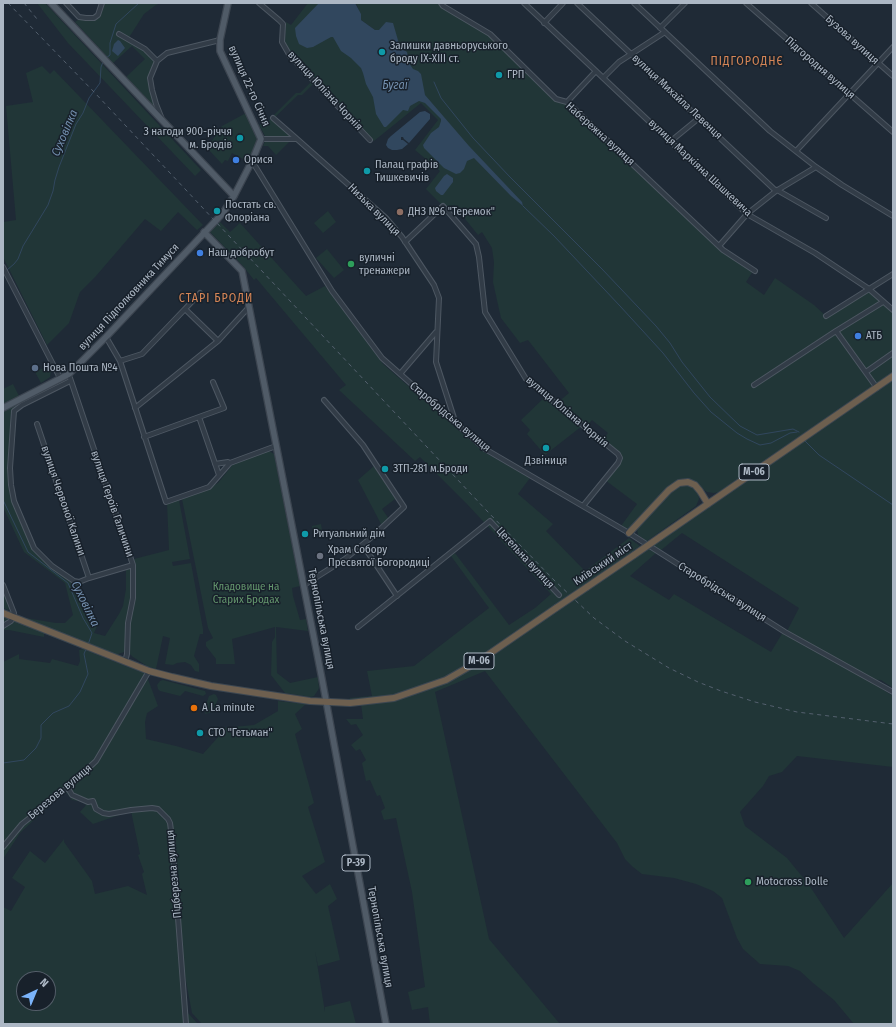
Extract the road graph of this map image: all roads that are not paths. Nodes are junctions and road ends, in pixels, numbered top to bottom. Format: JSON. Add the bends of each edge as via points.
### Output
{"nodes":[{"id":1,"x":51,"y":3,"type":"edge"},
{"id":2,"x":66,"y":3,"type":"edge"},
{"id":3,"x":102,"y":3,"type":"edge"},
{"id":4,"x":228,"y":3,"type":"edge"},
{"id":5,"x":259,"y":3,"type":"edge"},
{"id":6,"x":441,"y":3,"type":"edge"},
{"id":7,"x":524,"y":3,"type":"edge"},
{"id":8,"x":563,"y":3,"type":"edge"},
{"id":9,"x":577,"y":3,"type":"edge"},
{"id":10,"x":634,"y":3,"type":"edge"},
{"id":11,"x":685,"y":3,"type":"edge"},
{"id":12,"x":746,"y":3,"type":"edge"},
{"id":13,"x":811,"y":3,"type":"edge"},
{"id":14,"x":544,"y":23,"type":"junction"},
{"id":15,"x":660,"y":28,"type":"junction"},
{"id":16,"x":665,"y":32,"type":"junction"},
{"id":17,"x":119,"y":34,"type":"dead end"},
{"id":18,"x":220,"y":40,"type":"junction"},
{"id":19,"x":893,"y":47,"type":"edge"},
{"id":20,"x":631,"y":53,"type":"junction"},
{"id":21,"x":157,"y":61,"type":"junction"},
{"id":22,"x":878,"y":63,"type":"junction"},
{"id":23,"x":596,"y":71,"type":"junction"},
{"id":24,"x":893,"y":76,"type":"edge"},
{"id":25,"x":603,"y":78,"type":"junction"},
{"id":26,"x":850,"y":94,"type":"junction"},
{"id":27,"x":567,"y":102,"type":"junction"},
{"id":28,"x":273,"y":118,"type":"dead end"},
{"id":29,"x":700,"y":118,"type":"junction"},
{"id":30,"x":163,"y":121,"type":"junction"},
{"id":31,"x":893,"y":132,"type":"edge"},
{"id":32,"x":261,"y":139,"type":"junction"},
{"id":33,"x":297,"y":139,"type":"junction"},
{"id":34,"x":370,"y":140,"type":"dead end"},
{"id":35,"x":670,"y":141,"type":"junction"},
{"id":36,"x":796,"y":151,"type":"junction"},
{"id":37,"x":252,"y":161,"type":"junction"},
{"id":38,"x":816,"y":167,"type":"junction"},
{"id":39,"x":777,"y":190,"type":"junction"},
{"id":40,"x":234,"y":196,"type":"junction"},
{"id":41,"x":747,"y":214,"type":"junction"},
{"id":42,"x":893,"y":216,"type":"edge"},
{"id":43,"x":826,"y":218,"type":"dead end"},
{"id":44,"x":204,"y":232,"type":"junction"},
{"id":45,"x":405,"y":242,"type":"junction"},
{"id":46,"x":719,"y":246,"type":"junction"},
{"id":47,"x":3,"y":268,"type":"edge"},
{"id":48,"x":755,"y":271,"type":"dead end"},
{"id":49,"x":893,"y":274,"type":"edge"},
{"id":50,"x":869,"y":289,"type":"junction"},
{"id":51,"x":200,"y":293,"type":"dead end"},
{"id":52,"x":883,"y":302,"type":"junction"},
{"id":53,"x":249,"y":307,"type":"junction"},
{"id":54,"x":185,"y":309,"type":"junction"},
{"id":55,"x":893,"y":310,"type":"edge"},
{"id":56,"x":826,"y":316,"type":"dead end"},
{"id":57,"x":436,"y":331,"type":"junction"},
{"id":58,"x":836,"y":331,"type":"junction"},
{"id":59,"x":106,"y":338,"type":"junction"},
{"id":60,"x":218,"y":341,"type":"junction"},
{"id":61,"x":893,"y":353,"type":"edge"},
{"id":62,"x":120,"y":361,"type":"junction"},
{"id":63,"x":866,"y":372,"type":"junction"},
{"id":64,"x":69,"y":374,"type":"junction"},
{"id":65,"x":400,"y":374,"type":"junction"},
{"id":66,"x":893,"y":376,"type":"edge"},
{"id":67,"x":60,"y":378,"type":"junction"},
{"id":68,"x":70,"y":380,"type":"junction"},
{"id":69,"x":213,"y":382,"type":"dead end"},
{"id":70,"x":754,"y":385,"type":"dead end"},
{"id":71,"x":877,"y":388,"type":"junction"},
{"id":72,"x":324,"y":400,"type":"dead end"},
{"id":73,"x":3,"y":408,"type":"edge"},
{"id":74,"x":135,"y":408,"type":"junction"},
{"id":75,"x":199,"y":417,"type":"junction"},
{"id":76,"x":455,"y":422,"type":"junction"},
{"id":77,"x":37,"y":424,"type":"dead end"},
{"id":78,"x":144,"y":437,"type":"junction"},
{"id":79,"x":276,"y":446,"type":"junction"},
{"id":80,"x":234,"y":461,"type":"junction"},
{"id":81,"x":215,"y":464,"type":"junction"},
{"id":82,"x":219,"y":475,"type":"junction"},
{"id":83,"x":708,"y":504,"type":"junction"},
{"id":84,"x":583,"y":506,"type":"junction"},
{"id":85,"x":629,"y":533,"type":"junction"},
{"id":86,"x":363,"y":545,"type":"junction"},
{"id":87,"x":133,"y":565,"type":"junction"},
{"id":88,"x":89,"y":578,"type":"junction"},
{"id":89,"x":3,"y":585,"type":"edge"},
{"id":90,"x":304,"y":585,"type":"junction"},
{"id":91,"x":559,"y":595,"type":"dead end"},
{"id":92,"x":397,"y":596,"type":"junction"},
{"id":93,"x":3,"y":613,"type":"edge"},
{"id":94,"x":13,"y":617,"type":"junction"},
{"id":95,"x":3,"y":626,"type":"edge"},
{"id":96,"x":358,"y":627,"type":"dead end"},
{"id":97,"x":125,"y":662,"type":"junction"},
{"id":98,"x":149,"y":671,"type":"junction"},
{"id":99,"x":893,"y":692,"type":"edge"},
{"id":100,"x":326,"y":702,"type":"junction"},
{"id":101,"x":68,"y":787,"type":"junction"},
{"id":102,"x":3,"y":847,"type":"edge"},
{"id":103,"x":186,"y":1024,"type":"edge"},
{"id":104,"x":386,"y":1024,"type":"edge"}],
"edges":[{"from":1,"to":30,"type":"main road"},
{"from":2,"to":3,"type":"street","via":[[79,17],[94,18],[98,15]]},
{"from":4,"to":18,"type":"main road","name":"вулиця 22-го Січня"},
{"from":5,"to":34,"type":"street","name":"вулиця Юліана Чорнія","via":[[282,24],[282,42],[290,56]]},
{"from":6,"to":27,"type":"street","name":"Набережна вулиця","via":[[490,34],[556,99]]},
{"from":7,"to":14,"type":"street","name":"вулиця Маркіяна Шашкевича"},
{"from":8,"to":14,"type":"street"},
{"from":9,"to":20,"type":"street","name":"вулиця Михайла Левенця"},
{"from":10,"to":15,"type":"street"},
{"from":11,"to":15,"type":"street"},
{"from":12,"to":26,"type":"street","name":"Підгородня вулиця"},
{"from":13,"to":22,"type":"street","name":"Бузова вулиця"},
{"from":14,"to":23,"type":"street","name":"вулиця Маркіяна Шашкевича"},
{"from":15,"to":16,"type":"street"},
{"from":16,"to":20,"type":"street"},
{"from":16,"to":36,"type":"street","via":[[770,131]]},
{"from":17,"to":21,"type":"street","via":[[145,49]]},
{"from":18,"to":21,"type":"street","via":[[167,53]]},
{"from":18,"to":32,"type":"main road","name":"вулиця 22-го Січня","via":[[222,56]]},
{"from":19,"to":22,"type":"street"},
{"from":20,"to":25,"type":"street"},
{"from":20,"to":29,"type":"street","name":"вулиця Михайла Левенця"},
{"from":21,"to":30,"type":"street","via":[[150,78]]},
{"from":22,"to":24,"type":"street","name":"Бузова вулиця"},
{"from":22,"to":26,"type":"street"},
{"from":23,"to":25,"type":"street","name":"вулиця Маркіяна Шашкевича"},
{"from":23,"to":27,"type":"street"},
{"from":25,"to":35,"type":"street","name":"вулиця Маркіяна Шашкевича"},
{"from":26,"to":31,"type":"street","name":"Підгородня вулиця"},
{"from":26,"to":36,"type":"street"},
{"from":27,"to":46,"type":"street","name":"Набережна вулиця"},
{"from":28,"to":33,"type":"street","name":"Низька вулиця"},
{"from":29,"to":35,"type":"street"},
{"from":29,"to":39,"type":"street","name":"вулиця Михайла Левенця"},
{"from":30,"to":40,"type":"main road"},
{"from":32,"to":33,"type":"street"},
{"from":32,"to":37,"type":"main road","name":"вулиця 22-го Січня"},
{"from":33,"to":45,"type":"street","name":"Низька вулиця","via":[[386,218]]},
{"from":35,"to":41,"type":"street","name":"вулиця Маркіяна Шашкевича"},
{"from":36,"to":38,"type":"street"},
{"from":37,"to":40,"type":"main road","name":"вулиця 22-го Січня"},
{"from":37,"to":65,"type":"street","name":"Старобрідська вулиця","via":[[332,291],[382,358]]},
{"from":38,"to":39,"type":"street"},
{"from":38,"to":42,"type":"street"},
{"from":39,"to":41,"type":"street"},
{"from":39,"to":43,"type":"street","name":"вулиця Михайла Левенця"},
{"from":40,"to":44,"type":"main road","name":"вулиця 22-го Січня"},
{"from":41,"to":46,"type":"street"},
{"from":41,"to":50,"type":"street","name":"вулиця Маркіяна Шашкевича"},
{"from":44,"to":53,"type":"main road","name":"Тернопільська вулиця","via":[[242,271]]},
{"from":44,"to":59,"type":"main road","name":"вулиця Підполковника Тимуся"},
{"from":45,"to":57,"type":"street","name":"Низька вулиця","via":[[434,285],[439,298]]},
{"from":45,"to":84,"type":"street","name":"вулиця Юліана Чорнія","via":[[443,206],[476,244],[485,312],[526,380],[618,454],[618,463]]},
{"from":46,"to":48,"type":"street","name":"Набережна вулиця"},
{"from":47,"to":67,"type":"street"},
{"from":49,"to":50,"type":"street"},
{"from":50,"to":52,"type":"street","name":"вулиця Маркіяна Шашкевича"},
{"from":50,"to":56,"type":"street"},
{"from":51,"to":54,"type":"street"},
{"from":52,"to":55,"type":"street","name":"вулиця Маркіяна Шашкевича"},
{"from":52,"to":58,"type":"street"},
{"from":53,"to":60,"type":"street"},
{"from":53,"to":79,"type":"main road","name":"Тернопільська вулиця"},
{"from":54,"to":60,"type":"street"},
{"from":54,"to":62,"type":"street","via":[[142,354]]},
{"from":57,"to":65,"type":"street"},
{"from":57,"to":76,"type":"street","name":"Низька вулиця","via":[[436,362]]},
{"from":58,"to":63,"type":"street"},
{"from":58,"to":70,"type":"street"},
{"from":59,"to":62,"type":"street"},
{"from":59,"to":64,"type":"main road","name":"вулиця Підполковника Тимуся"},
{"from":60,"to":74,"type":"street"},
{"from":61,"to":63,"type":"street"},
{"from":62,"to":74,"type":"street"},
{"from":63,"to":71,"type":"street"},
{"from":64,"to":67,"type":"main road","name":"вулиця Підполковника Тимуся"},
{"from":64,"to":68,"type":"street","name":"вулиця Героїв Галичини"},
{"from":65,"to":76,"type":"street","name":"Старобрідська вулиця"},
{"from":66,"to":71,"type":"highway","number":"М-06"},
{"from":67,"to":73,"type":"main road","name":"вулиця Підполковника Тимуся"},
{"from":68,"to":87,"type":"street","name":"вулиця Героїв Галичини"},
{"from":68,"to":88,"type":"street","via":[[14,411],[11,485],[14,501],[36,551],[74,581]]},
{"from":69,"to":75,"type":"street","via":[[224,408]]},
{"from":71,"to":83,"type":"highway","number":"М-06"},
{"from":72,"to":86,"type":"street","via":[[363,445],[404,508]]},
{"from":74,"to":78,"type":"street"},
{"from":75,"to":78,"type":"street"},
{"from":75,"to":81,"type":"street"},
{"from":76,"to":84,"type":"street","name":"Старобрідська вулиця","via":[[485,449]]},
{"from":77,"to":88,"type":"street","name":"вулиця Червоної Калини"},
{"from":78,"to":82,"type":"street","via":[[166,502],[206,488]]},
{"from":79,"to":80,"type":"street"},
{"from":79,"to":90,"type":"main road","name":"Тернопільська вулиця"},
{"from":80,"to":81,"type":"street"},
{"from":80,"to":82,"type":"street"},
{"from":81,"to":82,"type":"street"},
{"from":83,"to":85,"type":"highway","via":[[695,485],[688,482],[679,483],[669,490]]},
{"from":83,"to":100,"type":"highway","name":"Київський міст","number":"М-06","bridge":true,"via":[[468,668],[432,686],[394,698],[350,703]]},
{"from":84,"to":85,"type":"street","name":"Старобрідська вулиця"},
{"from":85,"to":99,"type":"street","name":"Старобрідська вулиця","via":[[785,632]]},
{"from":86,"to":90,"type":"street"},
{"from":86,"to":92,"type":"street"},
{"from":87,"to":88,"type":"street"},
{"from":87,"to":97,"type":"street","name":"вулиця Героїв Галичини","via":[[133,598]]},
{"from":89,"to":94,"type":"street","via":[[13,608]]},
{"from":90,"to":100,"type":"main road","name":"Тернопільська вулиця"},
{"from":91,"to":92,"type":"street","name":"Цегельна вулиця","via":[[490,522]]},
{"from":92,"to":96,"type":"street","name":"Цегельна вулиця"},
{"from":93,"to":94,"type":"highway","number":"М-06"},
{"from":94,"to":95,"type":"street"},
{"from":94,"to":97,"type":"highway","number":"М-06"},
{"from":97,"to":98,"type":"highway","number":"М-06"},
{"from":98,"to":100,"type":"highway","number":"М-06","via":[[211,686]]},
{"from":98,"to":101,"type":"street","name":"Березова вулиця","via":[[96,761]]},
{"from":100,"to":104,"type":"main road","name":"Тернопільська вулиця","number":"Р-39"},
{"from":101,"to":102,"type":"street","name":"Березова вулиця","via":[[22,824]]},
{"from":101,"to":103,"type":"street","name":"Підберезна вулиця","via":[[72,795],[88,802],[93,801],[96,809],[103,813],[152,808],[158,809],[170,823]]}]}
